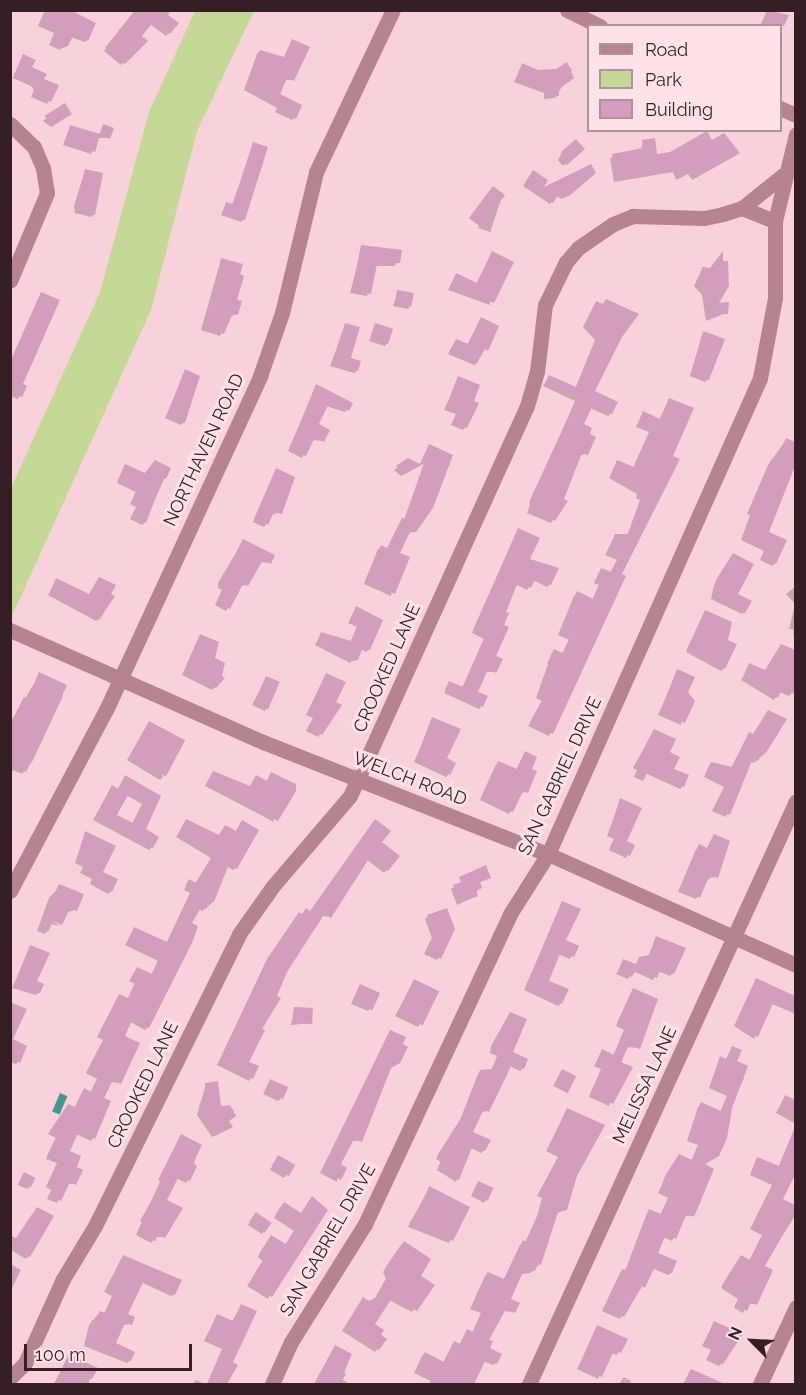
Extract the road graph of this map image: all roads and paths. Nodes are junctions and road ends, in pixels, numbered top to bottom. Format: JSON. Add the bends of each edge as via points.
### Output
{"nodes":[{"id":1,"x":393,"y":10,"type":"edge"},
{"id":2,"x":567,"y":10,"type":"edge"},
{"id":3,"x":596,"y":24,"type":"edge"},
{"id":4,"x":10,"y":124,"type":"edge"},
{"id":5,"x":795,"y":134,"type":"edge"},
{"id":6,"x":783,"y":175,"type":"junction"},
{"id":7,"x":742,"y":208,"type":"junction"},
{"id":8,"x":775,"y":221,"type":"junction"},
{"id":9,"x":10,"y":281,"type":"edge"},
{"id":10,"x":10,"y":630,"type":"edge"},
{"id":11,"x":122,"y":677,"type":"junction"},
{"id":12,"x":358,"y":780,"type":"junction"},
{"id":13,"x":795,"y":801,"type":"edge"},
{"id":14,"x":548,"y":854,"type":"junction"},
{"id":15,"x":10,"y":891,"type":"edge"},
{"id":16,"x":734,"y":937,"type":"junction"},
{"id":17,"x":795,"y":965,"type":"edge"},
{"id":18,"x":795,"y":1307,"type":"edge"},
{"id":19,"x":11,"y":1377,"type":"edge"},
{"id":20,"x":16,"y":1384,"type":"edge"},
{"id":21,"x":272,"y":1384,"type":"edge"},
{"id":22,"x":529,"y":1384,"type":"edge"},
{"id":23,"x":760,"y":1384,"type":"edge"}],
"edges":[{"from":1,"to":11,"type":"street","name":"NORTHAVEN ROAD","via":[[316,172],[282,312],[264,366]]},
{"from":2,"to":3,"type":"street"},
{"from":4,"to":9,"type":"street","via":[[34,147],[44,168],[47,193]]},
{"from":5,"to":6,"type":"street"},
{"from":6,"to":7,"type":"street","name":"CROOKED LANE"},
{"from":6,"to":8,"type":"street","name":"SAN GABRIEL DRIVE"},
{"from":7,"to":8,"type":"street"},
{"from":7,"to":12,"type":"street","name":"CROOKED LANE","via":[[704,219],[633,216],[599,231],[566,262],[545,305],[537,372],[527,406]]},
{"from":8,"to":14,"type":"street","name":"SAN GABRIEL DRIVE","via":[[775,298],[760,378]]},
{"from":10,"to":11,"type":"street","name":"WELCH ROAD"},
{"from":11,"to":12,"type":"street","name":"WELCH ROAD","via":[[263,742]]},
{"from":11,"to":15,"type":"street","name":"NORTHAVEN ROAD"},
{"from":12,"to":14,"type":"street","name":"WELCH ROAD"},
{"from":12,"to":19,"type":"street","name":"CROOKED LANE","via":[[350,796],[273,886],[239,934],[95,1226],[63,1279],[25,1363]]},
{"from":13,"to":16,"type":"street","name":"MELISSA LANE"},
{"from":14,"to":16,"type":"street","name":"WELCH ROAD"},
{"from":14,"to":21,"type":"street","name":"SAN GABRIEL DRIVE","via":[[510,914],[365,1224],[312,1306]]},
{"from":16,"to":17,"type":"street","name":"WELCH ROAD"},
{"from":16,"to":22,"type":"street","name":"MELISSA LANE"},
{"from":18,"to":23,"type":"street"},
{"from":19,"to":20,"type":"street"}]}
